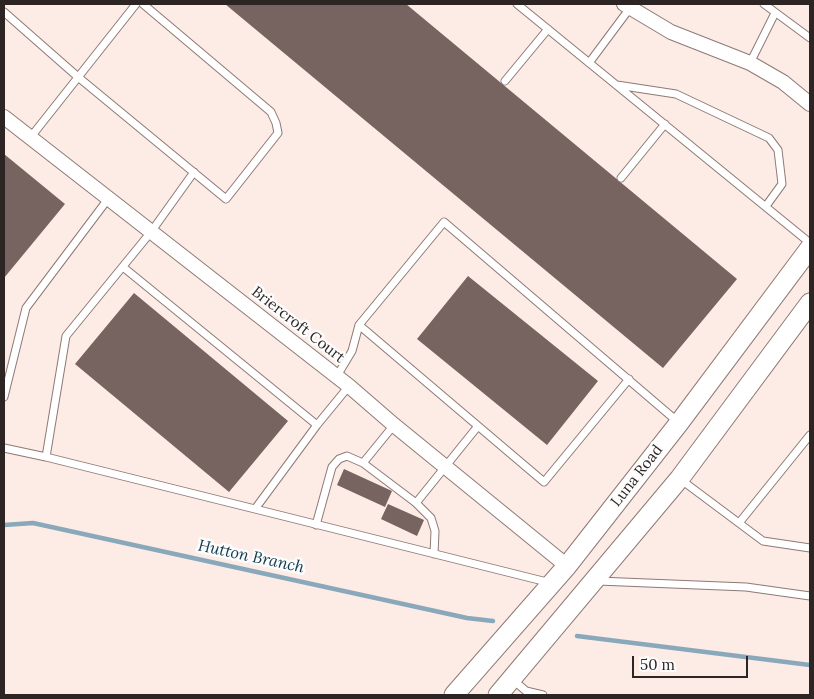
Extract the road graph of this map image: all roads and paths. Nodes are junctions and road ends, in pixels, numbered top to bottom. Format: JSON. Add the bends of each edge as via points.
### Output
{"nodes":[{"id":1,"x":136,"y":4,"type":"edge"},
{"id":2,"x":143,"y":4,"type":"edge"},
{"id":3,"x":517,"y":4,"type":"edge"},
{"id":4,"x":764,"y":4,"type":"edge"},
{"id":5,"x":627,"y":6,"type":"edge"},
{"id":6,"x":4,"y":12,"type":"edge"},
{"id":7,"x":775,"y":13,"type":"junction"},
{"id":8,"x":548,"y":29,"type":"junction"},
{"id":9,"x":810,"y":38,"type":"edge"},
{"id":10,"x":589,"y":63,"type":"junction"},
{"id":11,"x":750,"y":63,"type":"junction"},
{"id":12,"x":78,"y":77,"type":"junction"},
{"id":13,"x":505,"y":81,"type":"dead end"},
{"id":14,"x":616,"y":85,"type":"junction"},
{"id":15,"x":810,"y":104,"type":"edge"},
{"id":16,"x":4,"y":117,"type":"edge"},
{"id":17,"x":665,"y":124,"type":"junction"},
{"id":18,"x":30,"y":138,"type":"junction"},
{"id":19,"x":194,"y":172,"type":"junction"},
{"id":20,"x":621,"y":178,"type":"dead end"},
{"id":21,"x":108,"y":199,"type":"junction"},
{"id":22,"x":766,"y":206,"type":"junction"},
{"id":23,"x":151,"y":232,"type":"junction"},
{"id":24,"x":810,"y":242,"type":"edge"},
{"id":25,"x":810,"y":248,"type":"edge"},
{"id":26,"x":122,"y":267,"type":"junction"},
{"id":27,"x":810,"y":303,"type":"edge"},
{"id":28,"x":359,"y":325,"type":"junction"},
{"id":29,"x":336,"y":376,"type":"junction"},
{"id":30,"x":628,"y":378,"type":"junction"},
{"id":31,"x":349,"y":386,"type":"junction"},
{"id":32,"x":4,"y":397,"type":"edge"},
{"id":33,"x":679,"y":423,"type":"junction"},
{"id":34,"x":317,"y":425,"type":"junction"},
{"id":35,"x":394,"y":425,"type":"junction"},
{"id":36,"x":478,"y":426,"type":"junction"},
{"id":37,"x":810,"y":436,"type":"edge"},
{"id":38,"x":4,"y":448,"type":"edge"},
{"id":39,"x":46,"y":457,"type":"junction"},
{"id":40,"x":363,"y":463,"type":"junction"},
{"id":41,"x":445,"y":467,"type":"junction"},
{"id":42,"x":680,"y":478,"type":"junction"},
{"id":43,"x":416,"y":503,"type":"junction"},
{"id":44,"x":255,"y":509,"type":"junction"},
{"id":45,"x":739,"y":523,"type":"junction"},
{"id":46,"x":316,"y":525,"type":"junction"},
{"id":47,"x":810,"y":548,"type":"edge"},
{"id":48,"x":434,"y":554,"type":"junction"},
{"id":49,"x":567,"y":566,"type":"junction"},
{"id":50,"x":595,"y":581,"type":"junction"},
{"id":51,"x":552,"y":583,"type":"junction"},
{"id":52,"x":810,"y":596,"type":"edge"},
{"id":53,"x":511,"y":679,"type":"junction"},
{"id":54,"x":454,"y":695,"type":"edge"},
{"id":55,"x":498,"y":695,"type":"edge"},
{"id":56,"x":542,"y":695,"type":"edge"}],
"edges":[{"from":1,"to":12,"type":"lane"},
{"from":2,"to":19,"type":"lane","via":[[271,112],[276,123],[278,133],[226,199]]},
{"from":3,"to":8,"type":"lane"},
{"from":4,"to":7,"type":"lane"},
{"from":5,"to":10,"type":"lane"},
{"from":5,"to":11,"type":"street","via":[[671,32]]},
{"from":6,"to":12,"type":"lane"},
{"from":7,"to":9,"type":"lane"},
{"from":7,"to":11,"type":"lane"},
{"from":8,"to":10,"type":"lane"},
{"from":8,"to":13,"type":"lane"},
{"from":10,"to":14,"type":"lane"},
{"from":11,"to":15,"type":"street","via":[[783,82]]},
{"from":12,"to":18,"type":"lane"},
{"from":12,"to":19,"type":"lane"},
{"from":14,"to":17,"type":"lane"},
{"from":14,"to":22,"type":"lane","via":[[676,94],[769,138],[778,150],[782,184]]},
{"from":16,"to":18,"type":"street","name":"Briercroft Court"},
{"from":17,"to":20,"type":"lane"},
{"from":17,"to":22,"type":"lane"},
{"from":18,"to":21,"type":"street","name":"Briercroft Court"},
{"from":19,"to":23,"type":"lane"},
{"from":21,"to":23,"type":"street","name":"Briercroft Court"},
{"from":21,"to":32,"type":"lane","via":[[26,308]]},
{"from":22,"to":24,"type":"lane"},
{"from":23,"to":26,"type":"lane"},
{"from":23,"to":29,"type":"street","name":"Briercroft Court"},
{"from":25,"to":33,"type":"main road","name":"Luna Road"},
{"from":26,"to":34,"type":"lane"},
{"from":26,"to":39,"type":"lane","via":[[66,336]]},
{"from":27,"to":42,"type":"main road"},
{"from":28,"to":29,"type":"lane","via":[[352,351]]},
{"from":28,"to":30,"type":"lane","via":[[444,222]]},
{"from":28,"to":36,"type":"lane"},
{"from":29,"to":31,"type":"street","name":"Briercroft Court"},
{"from":30,"to":33,"type":"lane"},
{"from":30,"to":36,"type":"lane","via":[[544,482]]},
{"from":31,"to":34,"type":"lane"},
{"from":31,"to":35,"type":"street","name":"Briercroft Court"},
{"from":33,"to":49,"type":"main road","name":"Luna Road"},
{"from":34,"to":44,"type":"lane"},
{"from":35,"to":40,"type":"lane"},
{"from":35,"to":41,"type":"street","name":"Briercroft Court"},
{"from":36,"to":41,"type":"lane"},
{"from":37,"to":45,"type":"lane"},
{"from":38,"to":39,"type":"lane"},
{"from":39,"to":44,"type":"lane"},
{"from":40,"to":43,"type":"lane"},
{"from":40,"to":46,"type":"lane","via":[[348,456],[332,467]]},
{"from":41,"to":43,"type":"lane"},
{"from":41,"to":49,"type":"street","name":"Briercroft Court"},
{"from":42,"to":45,"type":"lane"},
{"from":42,"to":50,"type":"main road"},
{"from":43,"to":48,"type":"lane","via":[[431,518],[435,531]]},
{"from":44,"to":46,"type":"lane"},
{"from":45,"to":47,"type":"lane","via":[[763,541]]},
{"from":46,"to":48,"type":"lane"},
{"from":48,"to":51,"type":"lane"},
{"from":49,"to":50,"type":"main road"},
{"from":49,"to":51,"type":"main road","name":"Luna Road"},
{"from":50,"to":52,"type":"lane","via":[[746,587]]},
{"from":50,"to":53,"type":"main road"},
{"from":51,"to":54,"type":"main road","name":"Luna Road"},
{"from":53,"to":55,"type":"main road"},
{"from":53,"to":56,"type":"lane","via":[[526,690]]}]}
